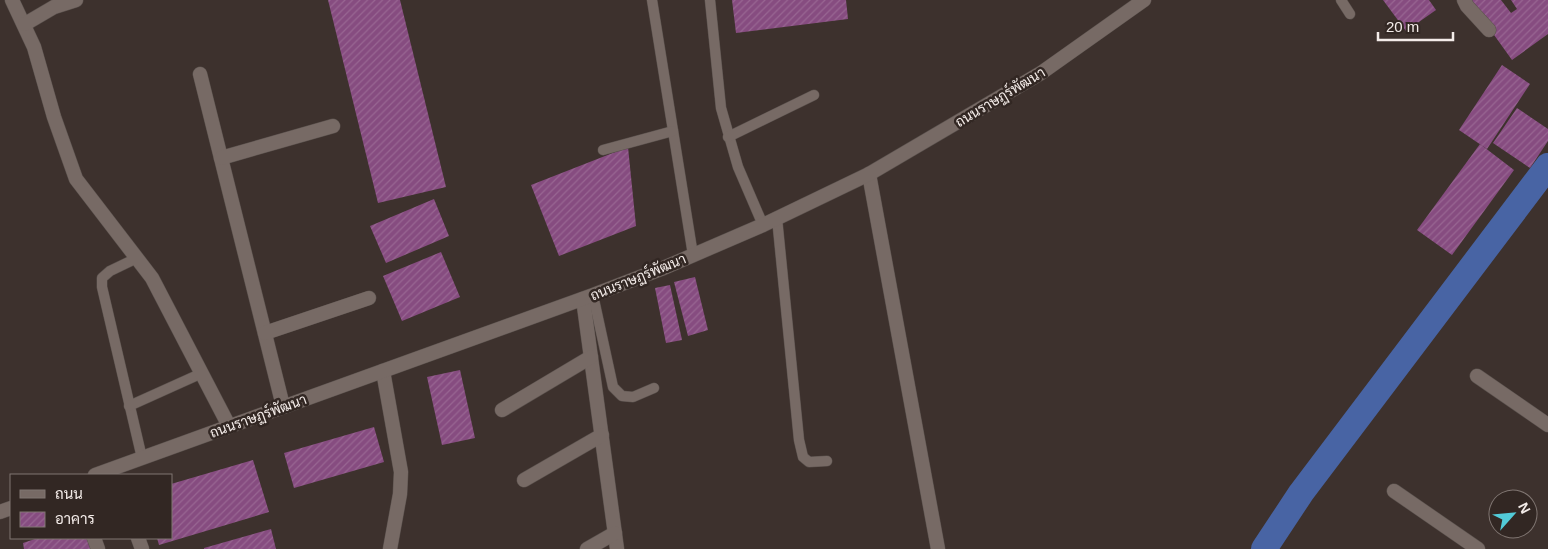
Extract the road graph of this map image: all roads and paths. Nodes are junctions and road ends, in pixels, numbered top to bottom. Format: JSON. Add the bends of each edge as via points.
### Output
{"nodes":[{"id":1,"x":12,"y":0,"type":"edge"},
{"id":2,"x":76,"y":0,"type":"edge"},
{"id":3,"x":652,"y":0,"type":"edge"},
{"id":4,"x":710,"y":0,"type":"edge"},
{"id":5,"x":1144,"y":0,"type":"edge"},
{"id":6,"x":1340,"y":0,"type":"edge"},
{"id":7,"x":1464,"y":0,"type":"edge"},
{"id":8,"x":1350,"y":14,"type":"dead end"},
{"id":9,"x":25,"y":24,"type":"junction"},
{"id":10,"x":1489,"y":30,"type":"dead end"},
{"id":11,"x":200,"y":74,"type":"dead end"},
{"id":12,"x":814,"y":95,"type":"dead end"},
{"id":13,"x":333,"y":126,"type":"dead end"},
{"id":14,"x":673,"y":131,"type":"junction"},
{"id":15,"x":728,"y":137,"type":"junction"},
{"id":16,"x":603,"y":150,"type":"dead end"},
{"id":17,"x":221,"y":158,"type":"junction"},
{"id":18,"x":870,"y":174,"type":"junction"},
{"id":19,"x":777,"y":218,"type":"junction"},
{"id":20,"x":763,"y":225,"type":"junction"},
{"id":21,"x":693,"y":255,"type":"junction"},
{"id":22,"x":138,"y":258,"type":"junction"},
{"id":23,"x":588,"y":297,"type":"junction"},
{"id":24,"x":369,"y":298,"type":"dead end"},
{"id":25,"x":265,"y":333,"type":"junction"},
{"id":26,"x":591,"y":357,"type":"junction"},
{"id":27,"x":383,"y":371,"type":"junction"},
{"id":28,"x":200,"y":374,"type":"junction"},
{"id":29,"x":1477,"y":376,"type":"dead end"},
{"id":30,"x":654,"y":388,"type":"dead end"},
{"id":31,"x":129,"y":406,"type":"junction"},
{"id":32,"x":283,"y":406,"type":"junction"},
{"id":33,"x":502,"y":410,"type":"dead end"},
{"id":34,"x":1548,"y":424,"type":"edge"},
{"id":35,"x":228,"y":426,"type":"junction"},
{"id":36,"x":602,"y":434,"type":"junction"},
{"id":37,"x":142,"y":458,"type":"junction"},
{"id":38,"x":827,"y":461,"type":"dead end"},
{"id":39,"x":118,"y":471,"type":"edge"},
{"id":40,"x":102,"y":474,"type":"edge"},
{"id":41,"x":524,"y":480,"type":"dead end"},
{"id":42,"x":1394,"y":491,"type":"dead end"},
{"id":43,"x":615,"y":533,"type":"junction"},
{"id":44,"x":390,"y":549,"type":"edge"},
{"id":45,"x":587,"y":549,"type":"edge"},
{"id":46,"x":617,"y":549,"type":"edge"},
{"id":47,"x":938,"y":549,"type":"edge"},
{"id":48,"x":1478,"y":549,"type":"edge"}],
"edges":[{"from":1,"to":9,"type":"street"},
{"from":2,"to":9,"type":"street","via":[[54,7]]},
{"from":3,"to":14,"type":"lane"},
{"from":4,"to":15,"type":"lane","via":[[718,83]]},
{"from":5,"to":18,"type":"street","name":"ถนนราษฏร์พัฒนา","via":[[1041,73]]},
{"from":6,"to":8,"type":"lane"},
{"from":7,"to":10,"type":"street"},
{"from":9,"to":22,"type":"street","via":[[76,179]]},
{"from":11,"to":17,"type":"street"},
{"from":12,"to":15,"type":"lane"},
{"from":13,"to":17,"type":"street"},
{"from":14,"to":16,"type":"lane"},
{"from":14,"to":21,"type":"lane"},
{"from":15,"to":20,"type":"lane"},
{"from":17,"to":25,"type":"street"},
{"from":18,"to":19,"type":"street","name":"ถนนราษฏร์พัฒนา"},
{"from":18,"to":47,"type":"street"},
{"from":19,"to":20,"type":"street","name":"ถนนราษฏร์พัฒนา"},
{"from":19,"to":38,"type":"lane","via":[[799,440],[809,462]]},
{"from":20,"to":21,"type":"street","name":"ถนนราษฏร์พัฒนา"},
{"from":21,"to":23,"type":"street","name":"ถนนราษฏร์พัฒนา"},
{"from":22,"to":28,"type":"street","via":[[152,278]]},
{"from":22,"to":31,"type":"lane","via":[[102,278]]},
{"from":23,"to":26,"type":"street"},
{"from":23,"to":27,"type":"street","name":"ถนนราษฏร์พัฒนา"},
{"from":23,"to":30,"type":"lane","via":[[613,387],[622,396],[633,397]]},
{"from":24,"to":25,"type":"street"},
{"from":25,"to":32,"type":"street"},
{"from":26,"to":33,"type":"street"},
{"from":26,"to":36,"type":"street"},
{"from":27,"to":32,"type":"street","name":"ถนนราษฏร์พัฒนา"},
{"from":27,"to":44,"type":"street","via":[[401,472]]},
{"from":28,"to":31,"type":"lane"},
{"from":28,"to":35,"type":"street"},
{"from":29,"to":34,"type":"street"},
{"from":31,"to":37,"type":"lane"},
{"from":32,"to":35,"type":"street","name":"ถนนราษฏร์พัฒนา"},
{"from":35,"to":37,"type":"street","name":"ถนนราษฏร์พัฒนา"},
{"from":36,"to":41,"type":"street"},
{"from":36,"to":43,"type":"street"},
{"from":37,"to":39,"type":"street","name":"ถนนราษฏร์พัฒนา"},
{"from":39,"to":40,"type":"street","name":"ถนนราษฏร์พัฒนา"},
{"from":42,"to":48,"type":"street"},
{"from":43,"to":45,"type":"street"},
{"from":43,"to":46,"type":"street"}]}
